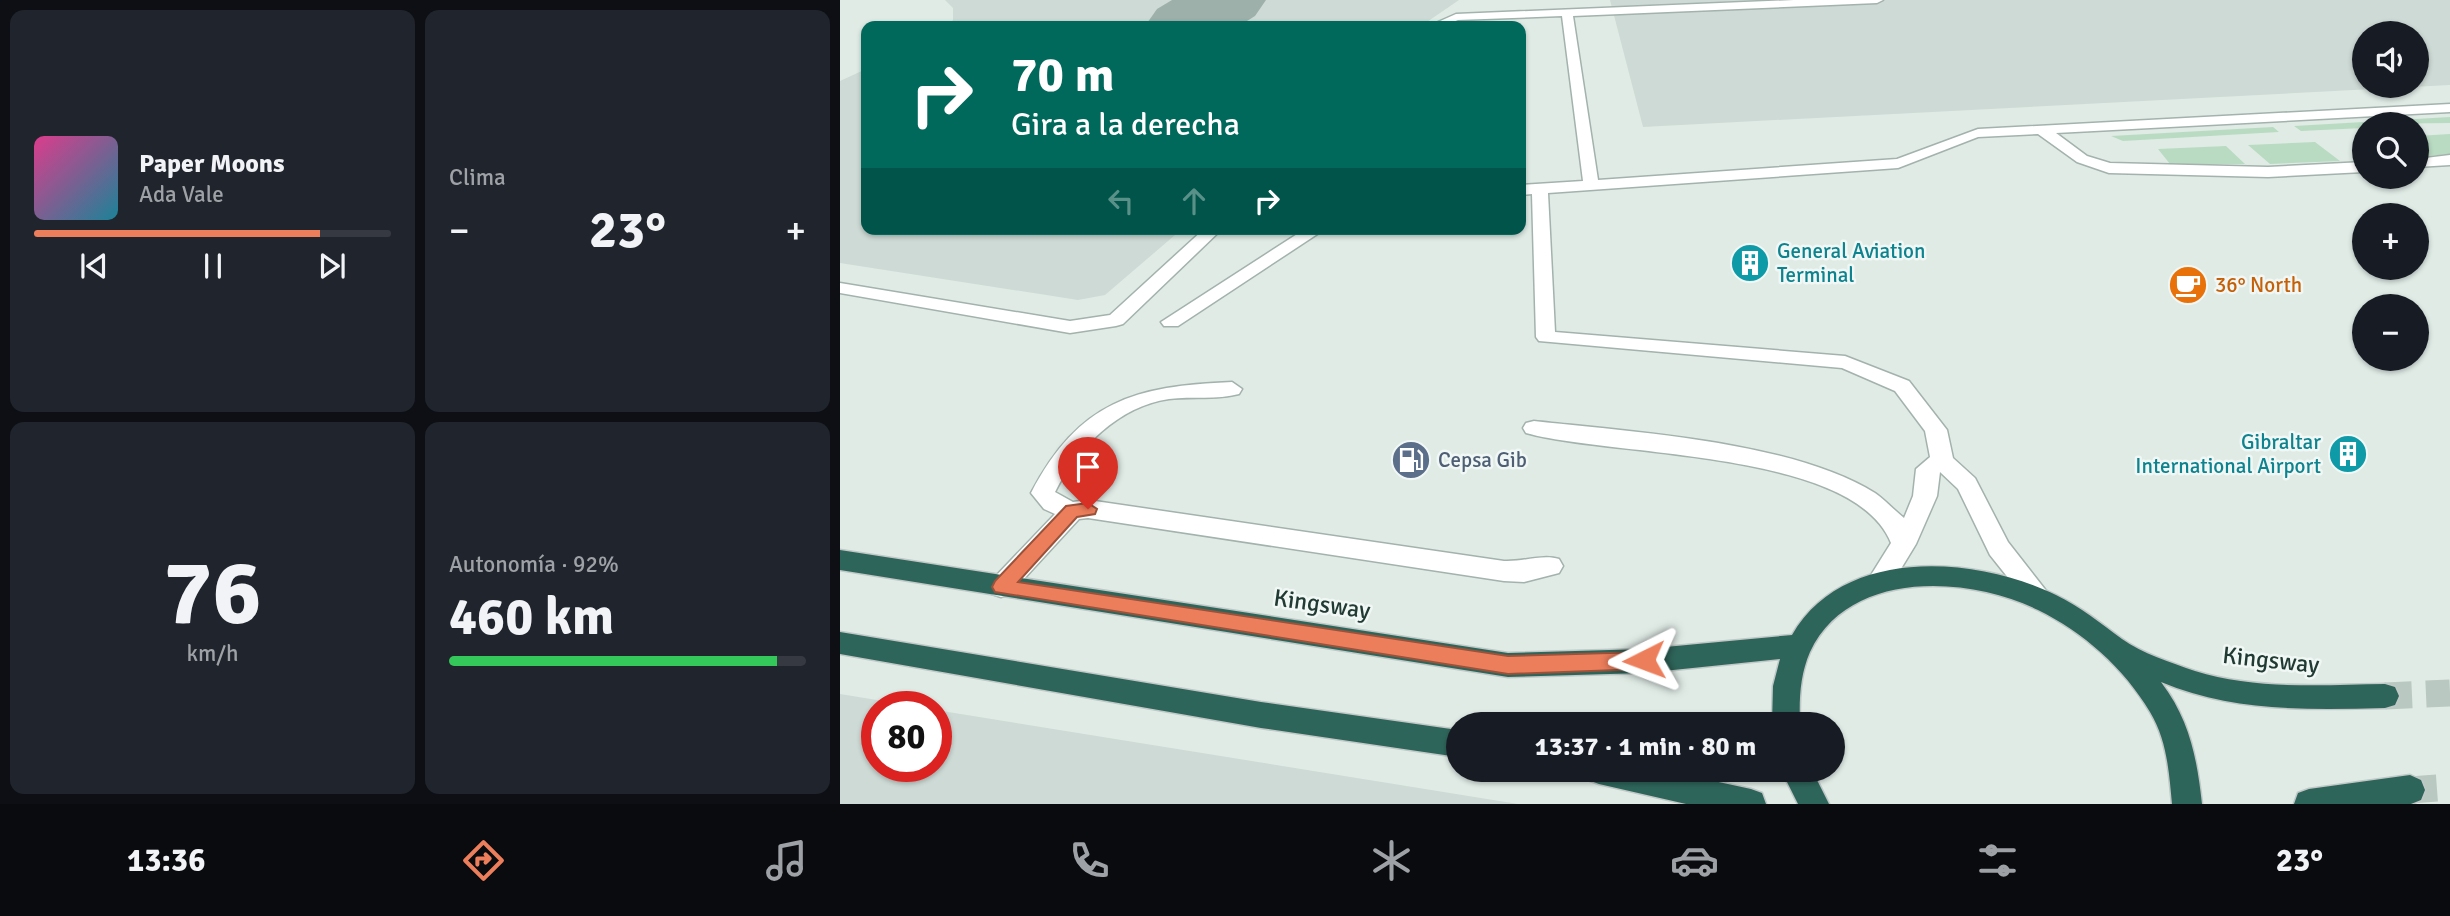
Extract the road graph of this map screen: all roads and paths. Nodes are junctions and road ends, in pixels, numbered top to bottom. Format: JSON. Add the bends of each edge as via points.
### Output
{"nodes":[{"id":1,"x":1877,"y":0,"type":"edge"},
{"id":2,"x":1567,"y":12,"type":"junction"},
{"id":3,"x":1446,"y":21,"type":"edge"},
{"id":4,"x":2450,"y":108,"type":"edge"},
{"id":5,"x":2042,"y":130,"type":"junction"},
{"id":6,"x":2450,"y":160,"type":"edge"},
{"id":7,"x":2429,"y":162,"type":"edge"},
{"id":8,"x":2352,"y":168,"type":"edge"},
{"id":9,"x":1591,"y":186,"type":"junction"},
{"id":10,"x":1530,"y":189,"type":"edge"},
{"id":11,"x":1208,"y":235,"type":"edge"},
{"id":12,"x":1308,"y":235,"type":"edge"},
{"id":13,"x":840,"y":288,"type":"edge"},
{"id":14,"x":1171,"y":322,"type":"dead end"},
{"id":15,"x":1232,"y":389,"type":"dead end"},
{"id":16,"x":1534,"y":428,"type":"dead end"},
{"id":17,"x":1652,"y":444,"type":"junction"},
{"id":18,"x":1611,"y":449,"type":"dead end"},
{"id":19,"x":1735,"y":455,"type":"junction"},
{"id":20,"x":1702,"y":461,"type":"dead end"},
{"id":21,"x":1942,"y":461,"type":"junction"},
{"id":22,"x":1072,"y":511,"type":"junction"},
{"id":23,"x":1183,"y":512,"type":"dead end"},
{"id":24,"x":1153,"y":519,"type":"junction"},
{"id":25,"x":1270,"y":524,"type":"dead end"},
{"id":26,"x":1242,"y":532,"type":"junction"},
{"id":27,"x":1351,"y":537,"type":"dead end"},
{"id":28,"x":1305,"y":542,"type":"junction"},
{"id":29,"x":1903,"y":544,"type":"junction"},
{"id":30,"x":1440,"y":549,"type":"dead end"},
{"id":31,"x":1410,"y":558,"type":"junction"},
{"id":32,"x":840,"y":560,"type":"edge"},
{"id":33,"x":1550,"y":565,"type":"dead end"},
{"id":34,"x":1879,"y":583,"type":"junction"},
{"id":35,"x":1001,"y":587,"type":"junction"},
{"id":36,"x":2038,"y":597,"type":"junction"},
{"id":37,"x":840,"y":643,"type":"edge"},
{"id":38,"x":1798,"y":646,"type":"junction"},
{"id":39,"x":2116,"y":649,"type":"junction"},
{"id":40,"x":2385,"y":696,"type":"tunnel mouth"},
{"id":41,"x":1785,"y":712,"type":"edge"},
{"id":42,"x":1446,"y":742,"type":"edge"},
{"id":43,"x":1653,"y":782,"type":"edge"},
{"id":44,"x":1802,"y":782,"type":"edge"},
{"id":45,"x":2410,"y":790,"type":"tunnel mouth"},
{"id":46,"x":1751,"y":804,"type":"edge"},
{"id":47,"x":1814,"y":804,"type":"edge"},
{"id":48,"x":2187,"y":804,"type":"edge"},
{"id":49,"x":2309,"y":804,"type":"edge"}],
"edges":[{"from":1,"to":2,"type":"lane"},
{"from":2,"to":3,"type":"lane"},
{"from":2,"to":9,"type":"lane"},
{"from":4,"to":5,"type":"lane"},
{"from":5,"to":8,"type":"lane","via":[[2082,159],[2109,168],[2268,172]]},
{"from":5,"to":9,"type":"lane","via":[[1978,133],[1898,163]]},
{"from":6,"to":7,"type":"lane"},
{"from":9,"to":10,"type":"lane"},
{"from":10,"to":21,"type":"lane","via":[[1546,337],[1845,362],[1902,386],[1936,430]]},
{"from":11,"to":13,"type":"lane","via":[[1116,320],[1070,327]]},
{"from":12,"to":14,"type":"lane"},
{"from":15,"to":22,"type":"lane","via":[[1150,396],[1122,407],[1097,425],[1051,475],[1043,493],[1052,503]]},
{"from":16,"to":17,"type":"lane"},
{"from":17,"to":18,"type":"lane"},
{"from":17,"to":19,"type":"lane"},
{"from":19,"to":20,"type":"lane"},
{"from":19,"to":29,"type":"lane","via":[[1806,473],[1865,499],[1896,525]]},
{"from":21,"to":29,"type":"lane","via":[[1927,469],[1925,496]]},
{"from":21,"to":36,"type":"lane","via":[[1967,484],[1999,548]]},
{"from":22,"to":24,"type":"lane","via":[[1088,509]]},
{"from":22,"to":35,"type":"lane"},
{"from":23,"to":24,"type":"lane"},
{"from":24,"to":26,"type":"lane"},
{"from":25,"to":26,"type":"lane"},
{"from":26,"to":28,"type":"lane"},
{"from":27,"to":28,"type":"lane"},
{"from":28,"to":31,"type":"lane"},
{"from":29,"to":34,"type":"lane"},
{"from":30,"to":31,"type":"lane"},
{"from":31,"to":33,"type":"lane","via":[[1504,571],[1524,572]]},
{"from":32,"to":35,"type":"highway","name":"Kingsway"},
{"from":34,"to":36,"type":"highway","via":[[1916,575],[1956,575]]},
{"from":34,"to":38,"type":"highway","via":[[1846,597],[1818,618]]},
{"from":35,"to":38,"type":"highway","name":"Kingsway","via":[[1508,665],[1644,660]]},
{"from":36,"to":39,"type":"highway","via":[[2079,619]]},
{"from":37,"to":42,"type":"highway"},
{"from":38,"to":41,"type":"highway","via":[[1783,698]]},
{"from":39,"to":40,"type":"highway","name":"Kingsway","via":[[2172,675],[2232,692]]},
{"from":39,"to":48,"type":"highway","via":[[2150,688],[2175,732],[2188,780]]},
{"from":43,"to":46,"type":"highway"},
{"from":44,"to":47,"type":"highway"},
{"from":45,"to":49,"type":"highway"}]}
